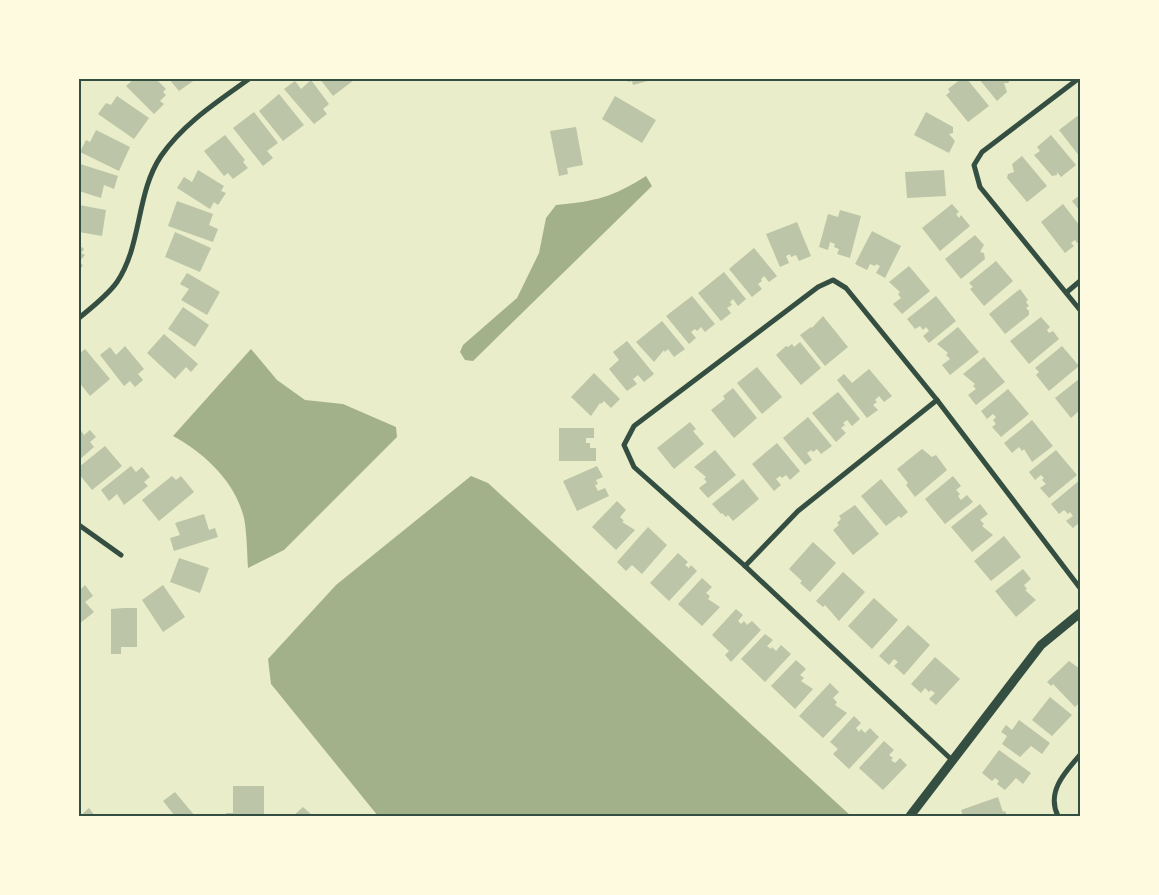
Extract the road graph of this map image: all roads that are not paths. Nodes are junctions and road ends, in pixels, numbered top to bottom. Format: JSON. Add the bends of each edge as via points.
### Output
{"nodes":[{"id":1,"x":249,"y":79,"type":"edge"},
{"id":2,"x":1078,"y":79,"type":"edge"},
{"id":3,"x":1080,"y":281,"type":"edge"},
{"id":4,"x":1066,"y":292,"type":"junction"},
{"id":5,"x":1080,"y":310,"type":"edge"},
{"id":6,"x":79,"y":318,"type":"edge"},
{"id":7,"x":937,"y":400,"type":"junction"},
{"id":8,"x":79,"y":525,"type":"edge"},
{"id":9,"x":121,"y":556,"type":"dead end"},
{"id":10,"x":745,"y":566,"type":"junction"},
{"id":11,"x":1080,"y":588,"type":"edge"},
{"id":12,"x":1080,"y":614,"type":"edge"},
{"id":13,"x":1080,"y":756,"type":"edge"},
{"id":14,"x":952,"y":760,"type":"junction"},
{"id":15,"x":910,"y":816,"type":"edge"},
{"id":16,"x":1058,"y":816,"type":"edge"}],
"edges":[{"from":1,"to":6,"type":"street","via":[[202,112],[184,128],[161,157],[150,179],[132,246],[117,282]]},
{"from":2,"to":4,"type":"street","via":[[982,152],[974,165],[980,187]]},
{"from":3,"to":4,"type":"street"},
{"from":4,"to":5,"type":"street"},
{"from":7,"to":10,"type":"street","via":[[798,511]]},
{"from":7,"to":10,"type":"street","via":[[846,288],[833,280],[818,287],[634,426],[624,445],[634,467]]},
{"from":7,"to":11,"type":"street"},
{"from":8,"to":9,"type":"street"},
{"from":10,"to":14,"type":"street"},
{"from":12,"to":14,"type":"street","via":[[1041,645]]},
{"from":13,"to":16,"type":"street","via":[[1060,778],[1054,808]]},
{"from":14,"to":15,"type":"street"}]}
